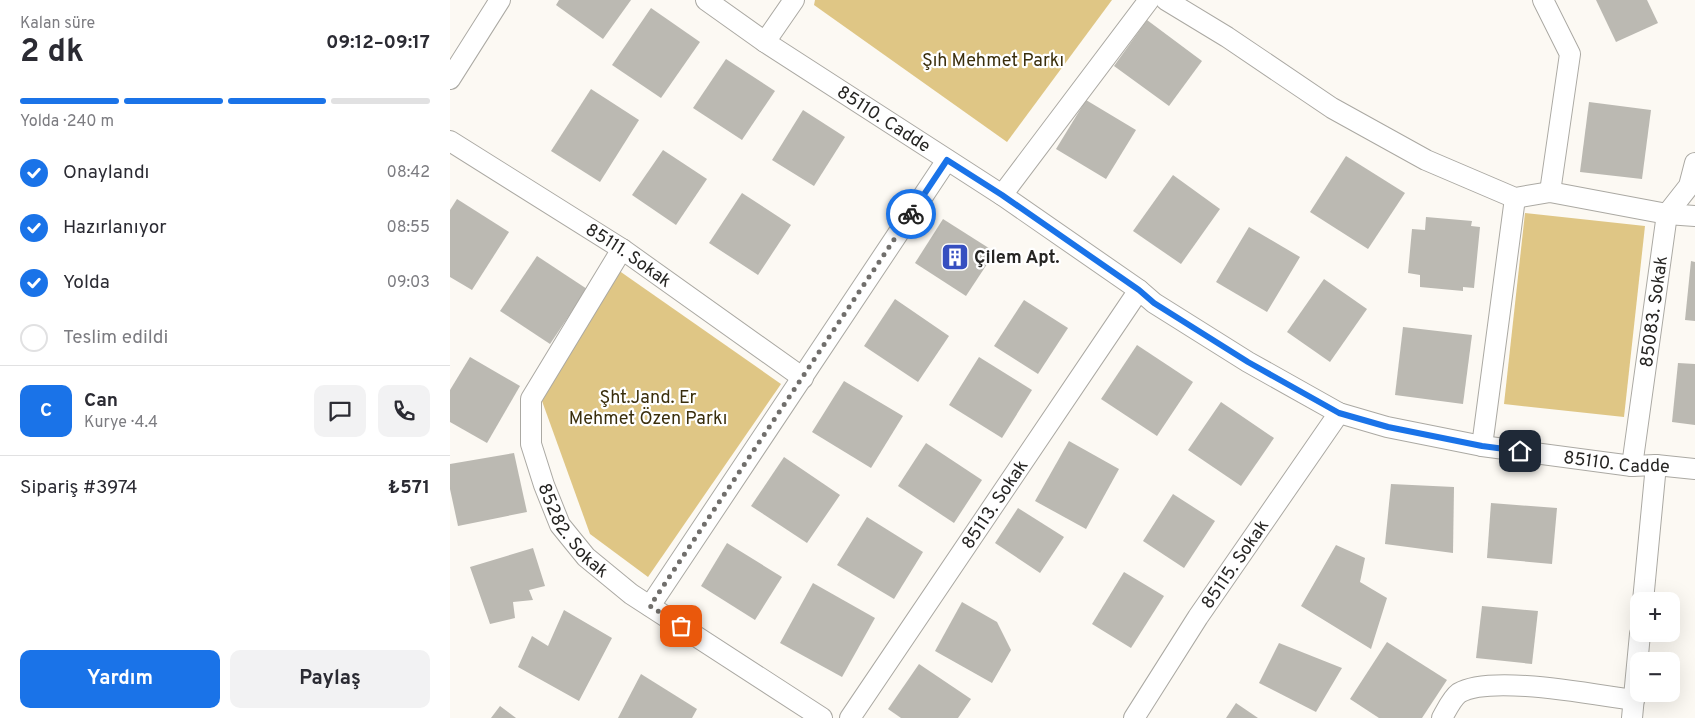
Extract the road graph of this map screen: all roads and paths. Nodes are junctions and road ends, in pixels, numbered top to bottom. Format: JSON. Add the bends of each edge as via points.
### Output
{"nodes":[{"id":1,"x":500,"y":0,"type":"edge"},
{"id":2,"x":706,"y":0,"type":"edge"},
{"id":3,"x":794,"y":0,"type":"edge"},
{"id":4,"x":1149,"y":0,"type":"edge"},
{"id":5,"x":1166,"y":0,"type":"edge"},
{"id":6,"x":1543,"y":0,"type":"edge"},
{"id":7,"x":765,"y":42,"type":"junction"},
{"id":8,"x":450,"y":79,"type":"edge"},
{"id":9,"x":450,"y":141,"type":"edge"},
{"id":10,"x":947,"y":160,"type":"junction"},
{"id":11,"x":1695,"y":163,"type":"edge"},
{"id":12,"x":1550,"y":192,"type":"junction"},
{"id":13,"x":1002,"y":195,"type":"junction"},
{"id":14,"x":1515,"y":198,"type":"junction"},
{"id":15,"x":1667,"y":214,"type":"junction"},
{"id":16,"x":1695,"y":216,"type":"edge"},
{"id":17,"x":622,"y":249,"type":"junction"},
{"id":18,"x":1139,"y":290,"type":"junction"},
{"id":19,"x":803,"y":378,"type":"junction"},
{"id":20,"x":1339,"y":413,"type":"junction"},
{"id":21,"x":1482,"y":446,"type":"junction"},
{"id":22,"x":1656,"y":465,"type":"junction"},
{"id":23,"x":1632,"y":466,"type":"junction"},
{"id":24,"x":1695,"y":469,"type":"edge"},
{"id":25,"x":1644,"y":592,"type":"edge"},
{"id":26,"x":650,"y":606,"type":"junction"},
{"id":27,"x":1639,"y":642,"type":"edge"},
{"id":28,"x":1633,"y":709,"type":"edge"},
{"id":29,"x":822,"y":718,"type":"edge"},
{"id":30,"x":850,"y":718,"type":"edge"},
{"id":31,"x":1134,"y":718,"type":"edge"},
{"id":32,"x":1442,"y":718,"type":"edge"}],
"edges":[{"from":1,"to":8,"type":"street"},
{"from":2,"to":7,"type":"street","name":"85110. Cadde"},
{"from":3,"to":7,"type":"street"},
{"from":4,"to":13,"type":"street"},
{"from":5,"to":14,"type":"street","via":[[1228,36],[1332,108],[1426,160]]},
{"from":6,"to":12,"type":"street","via":[[1570,54]]},
{"from":7,"to":10,"type":"street","name":"85110. Cadde"},
{"from":9,"to":17,"type":"street","name":"85111. Sokak"},
{"from":10,"to":13,"type":"street","name":"85110. Cadde"},
{"from":10,"to":19,"type":"street"},
{"from":11,"to":15,"type":"street","name":"85083. Sokak","via":[[1688,186]]},
{"from":12,"to":14,"type":"street"},
{"from":12,"to":15,"type":"street"},
{"from":13,"to":18,"type":"street","name":"85110. Cadde"},
{"from":14,"to":21,"type":"street"},
{"from":15,"to":16,"type":"street"},
{"from":15,"to":23,"type":"street","name":"85083. Sokak"},
{"from":17,"to":19,"type":"street","name":"85111. Sokak"},
{"from":17,"to":26,"type":"street","name":"85282. Sokak","via":[[531,399],[531,444],[560,525],[586,557]]},
{"from":18,"to":20,"type":"street","name":"85110. Cadde","via":[[1154,303],[1248,362]]},
{"from":18,"to":30,"type":"street","name":"85113. Sokak"},
{"from":19,"to":26,"type":"street"},
{"from":20,"to":21,"type":"street","name":"85110. Cadde","via":[[1388,427]]},
{"from":20,"to":31,"type":"street","name":"85115. Sokak","via":[[1198,617]]},
{"from":21,"to":23,"type":"street","name":"85110. Cadde"},
{"from":22,"to":23,"type":"street","name":"85110. Cadde"},
{"from":22,"to":24,"type":"street","name":"85110. Cadde"},
{"from":22,"to":25,"type":"street"},
{"from":26,"to":29,"type":"street","name":"85282. Sokak"},
{"from":27,"to":28,"type":"street"},
{"from":28,"to":32,"type":"street","via":[[1510,684],[1470,688],[1457,694]]}]}
